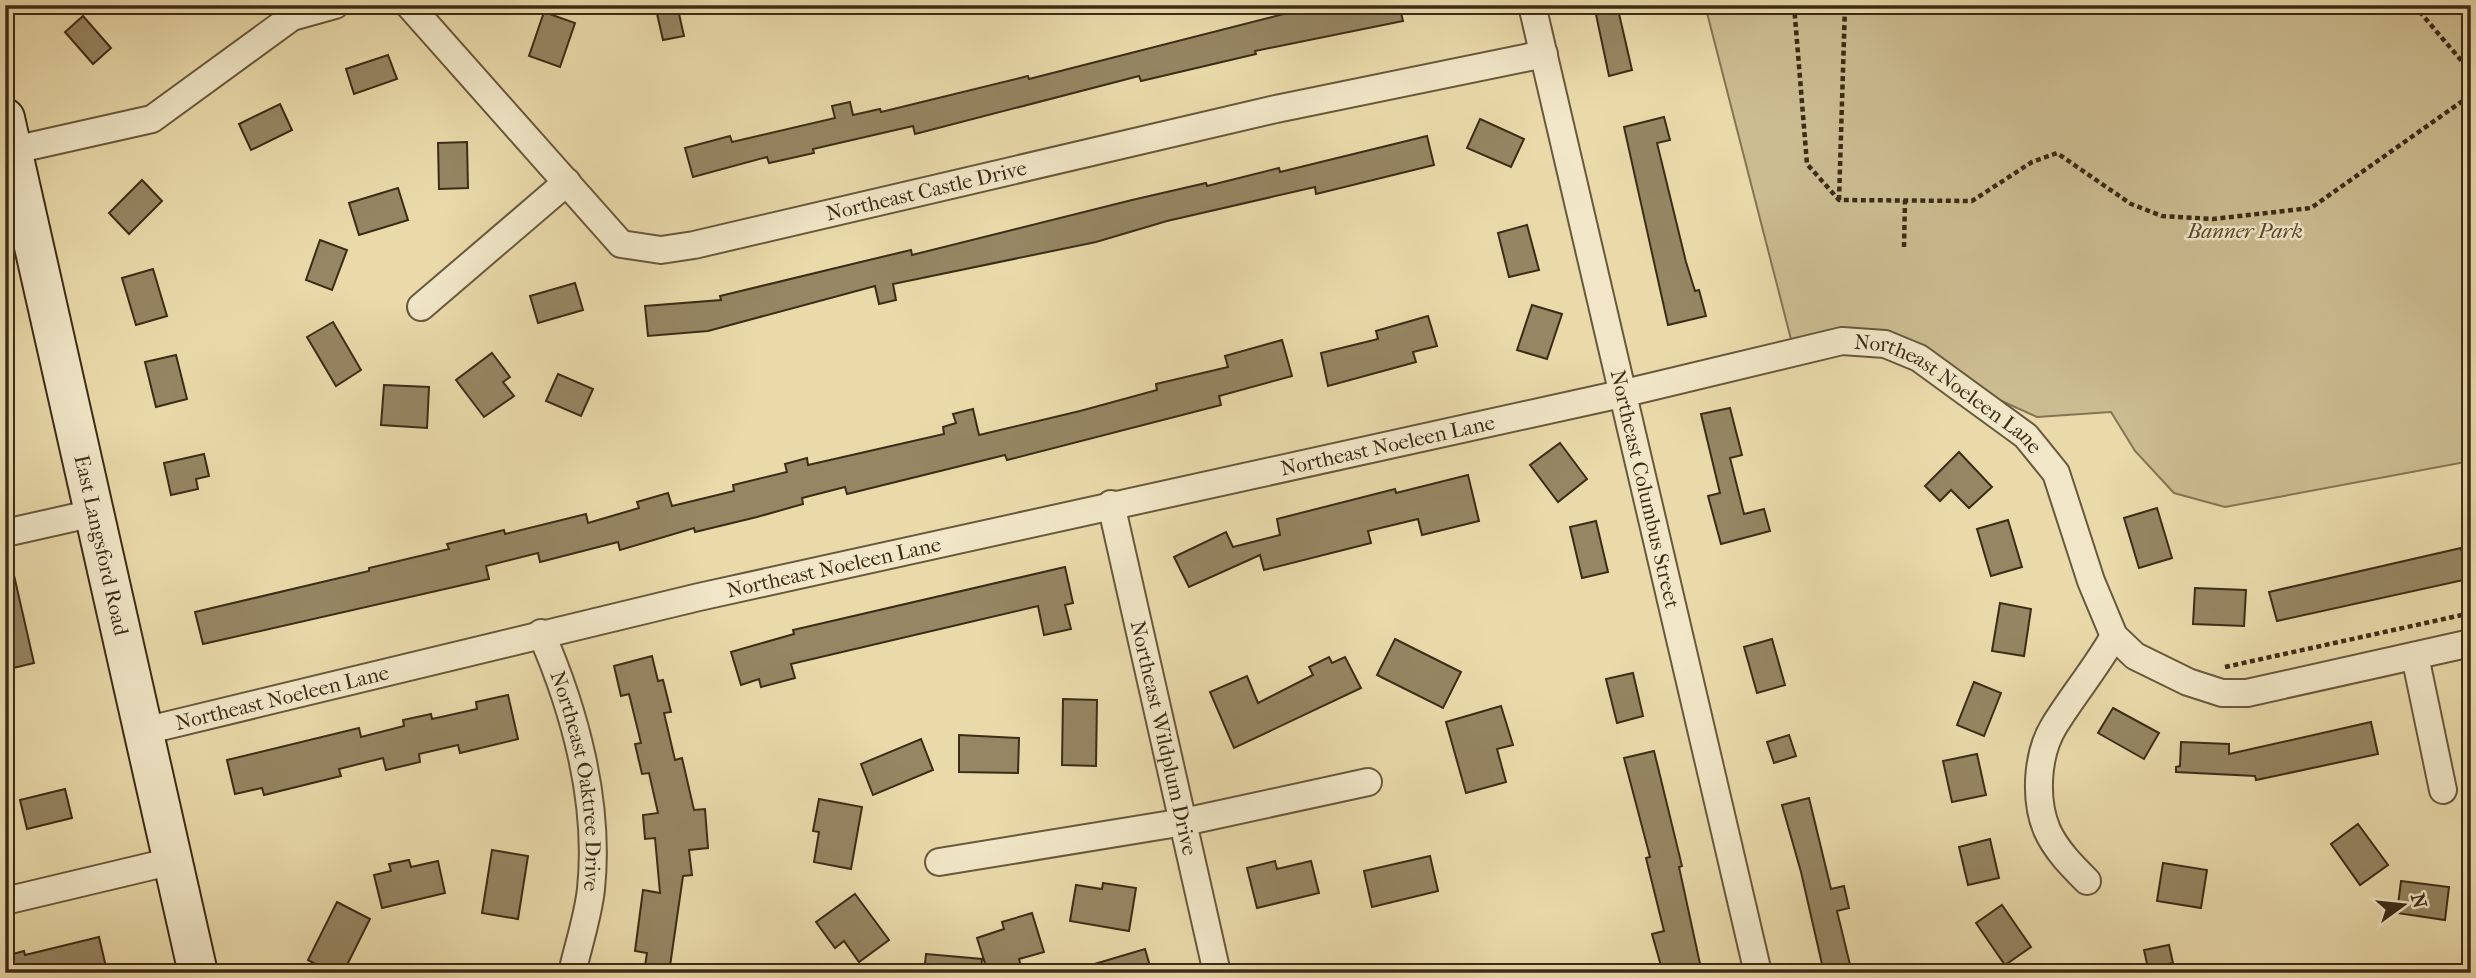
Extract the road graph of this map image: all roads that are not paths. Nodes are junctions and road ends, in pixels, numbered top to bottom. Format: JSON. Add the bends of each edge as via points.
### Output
{"nodes":[{"id":1,"x":335,"y":5,"type":"edge"},
{"id":2,"x":409,"y":5,"type":"edge"},
{"id":3,"x":1532,"y":5,"type":"edge"},
{"id":4,"x":1544,"y":54,"type":"junction"},
{"id":5,"x":8,"y":140,"type":"edge"},
{"id":6,"x":567,"y":183,"type":"junction"},
{"id":7,"x":421,"y":307,"type":"dead end"},
{"id":8,"x":1621,"y":394,"type":"junction"},
{"id":9,"x":1111,"y":504,"type":"junction"},
{"id":10,"x":94,"y":513,"type":"junction"},
{"id":11,"x":5,"y":533,"type":"edge"},
{"id":12,"x":541,"y":633,"type":"junction"},
{"id":13,"x":2114,"y":636,"type":"junction"},
{"id":14,"x":2471,"y":643,"type":"edge"},
{"id":15,"x":2415,"y":656,"type":"junction"},
{"id":16,"x":144,"y":731,"type":"junction"},
{"id":17,"x":1368,"y":782,"type":"dead end"},
{"id":18,"x":2443,"y":790,"type":"dead end"},
{"id":19,"x":1184,"y":822,"type":"junction"},
{"id":20,"x":173,"y":861,"type":"junction"},
{"id":21,"x":939,"y":862,"type":"dead end"},
{"id":22,"x":2087,"y":881,"type":"dead end"},
{"id":23,"x":5,"y":901,"type":"edge"},
{"id":24,"x":198,"y":973,"type":"edge"},
{"id":25,"x":572,"y":973,"type":"edge"},
{"id":26,"x":1217,"y":973,"type":"edge"},
{"id":27,"x":1758,"y":973,"type":"edge"}],
"edges":[{"from":1,"to":5,"type":"street","via":[[292,17],[152,119]]},
{"from":2,"to":6,"type":"street","name":"Northeast Castle Drive"},
{"from":3,"to":4,"type":"street","name":"Northeast Columbus Street"},
{"from":4,"to":6,"type":"street","name":"Northeast Castle Drive","via":[[1276,109],[661,250],[621,244]]},
{"from":4,"to":8,"type":"street","name":"Northeast Columbus Street"},
{"from":5,"to":10,"type":"street","name":"East Langsford Road"},
{"from":6,"to":7,"type":"street"},
{"from":8,"to":9,"type":"street","name":"Northeast Noeleen Lane"},
{"from":8,"to":13,"type":"street","name":"Northeast Noeleen Lane","via":[[1842,341],[1885,344],[1919,358],[2026,436],[2056,473]]},
{"from":8,"to":27,"type":"street","name":"Northeast Columbus Street"},
{"from":9,"to":12,"type":"street","name":"Northeast Noeleen Lane"},
{"from":9,"to":19,"type":"street","name":"Northeast Wildplum Drive"},
{"from":10,"to":11,"type":"street"},
{"from":10,"to":16,"type":"street","name":"East Langsford Road"},
{"from":12,"to":16,"type":"street","name":"Northeast Noeleen Lane"},
{"from":12,"to":25,"type":"street","name":"Northeast Oaktree Drive","via":[[563,683],[584,767],[591,833],[591,889]]},
{"from":13,"to":15,"type":"street","name":"Northeast Noeleen Lane","via":[[2135,656],[2221,693],[2247,693]]},
{"from":13,"to":22,"type":"street","via":[[2054,727],[2039,777],[2047,829]]},
{"from":14,"to":15,"type":"street","name":"Northeast Noeleen Lane"},
{"from":15,"to":18,"type":"street"},
{"from":16,"to":20,"type":"street","name":"East Langsford Road"},
{"from":17,"to":19,"type":"street"},
{"from":19,"to":21,"type":"street"},
{"from":19,"to":26,"type":"street","name":"Northeast Wildplum Drive"},
{"from":20,"to":23,"type":"street"},
{"from":20,"to":24,"type":"street","name":"East Langsford Road"}]}
